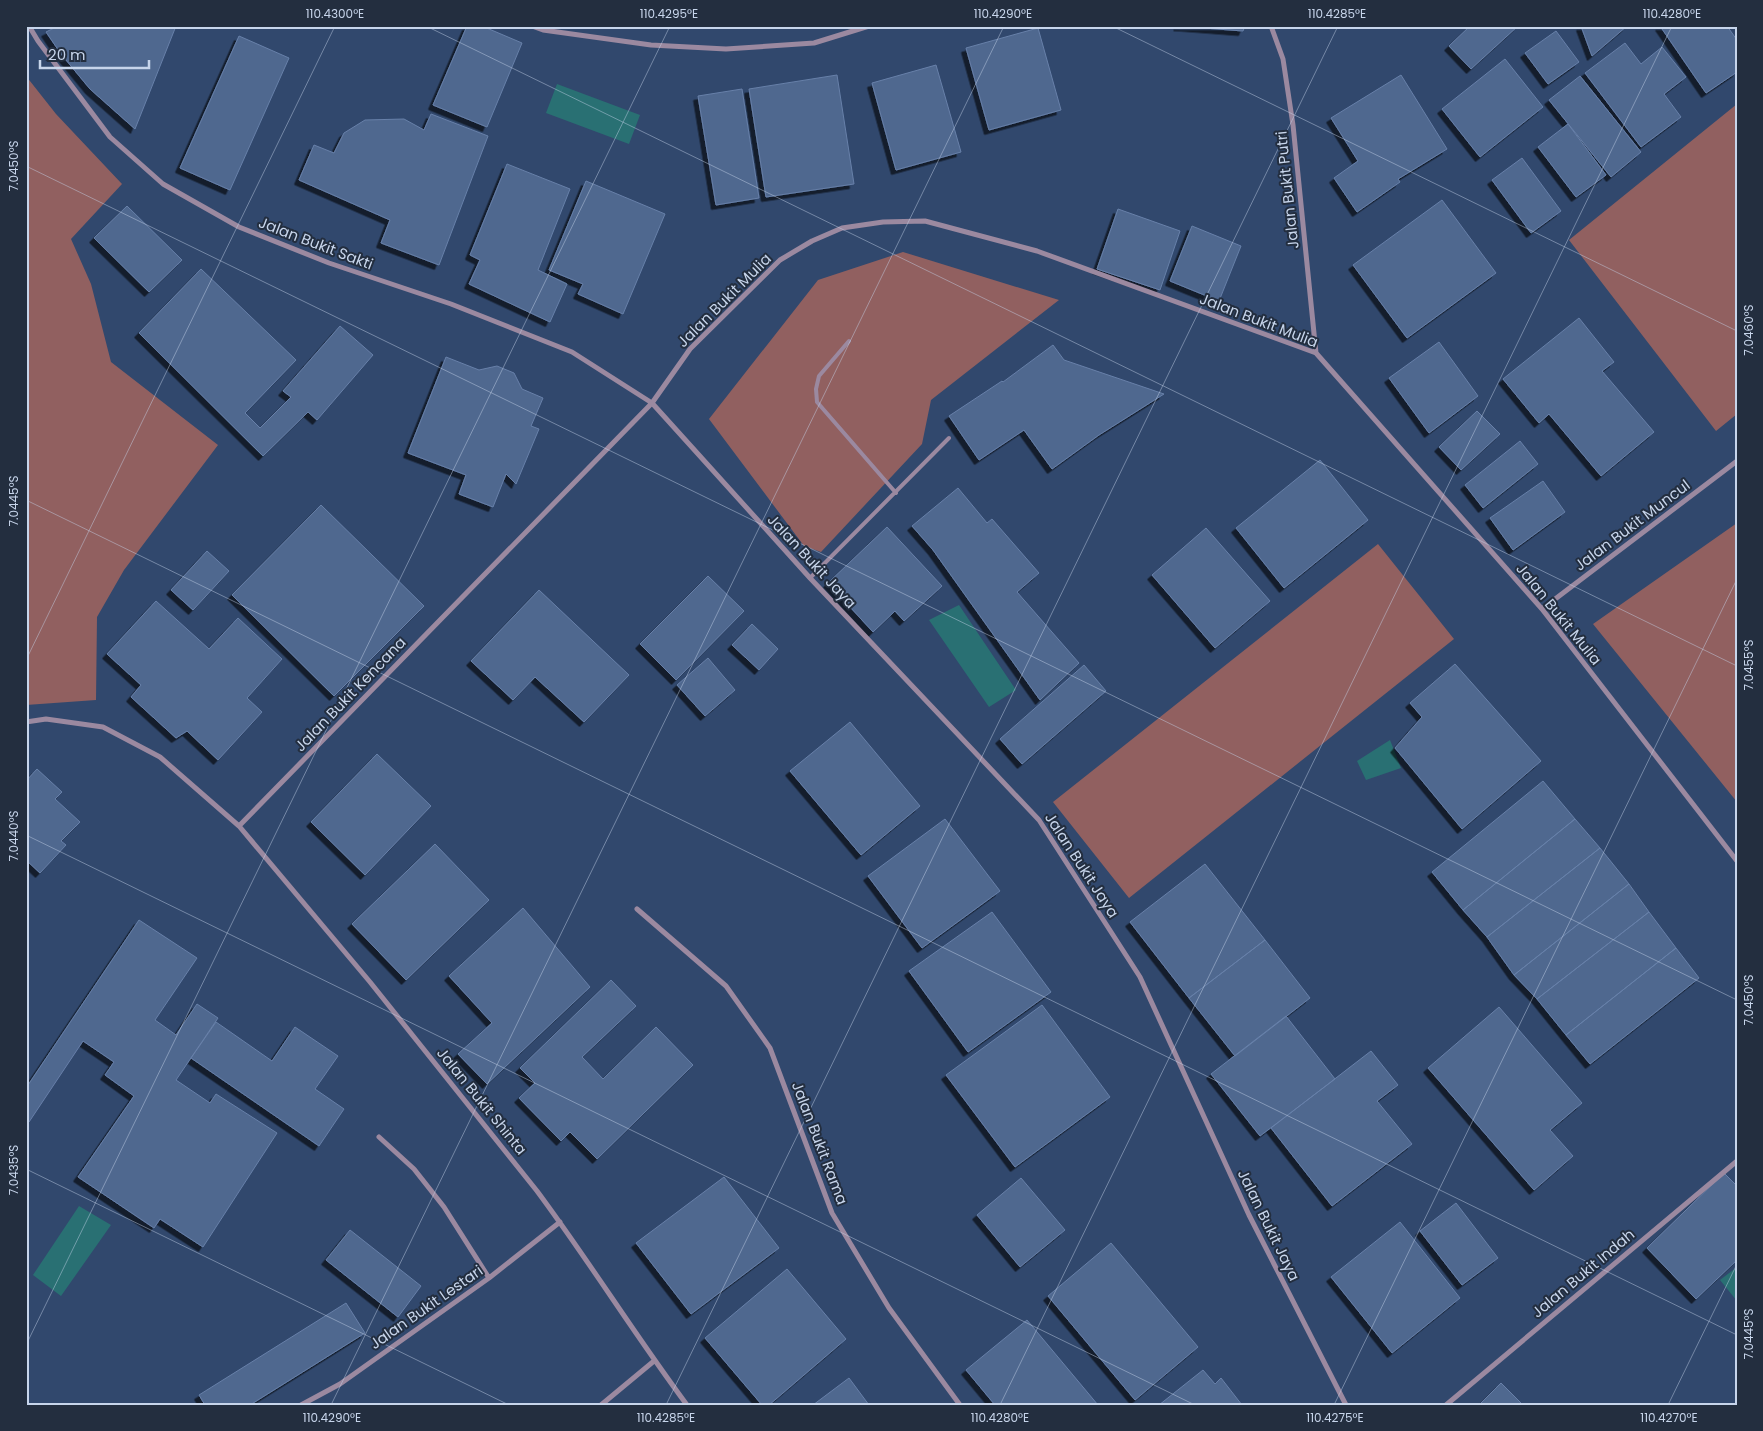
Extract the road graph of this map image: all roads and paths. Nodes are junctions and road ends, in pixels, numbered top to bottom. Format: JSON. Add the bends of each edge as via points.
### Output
{"nodes":[{"id":1,"x":29,"y":26,"type":"edge"},
{"id":2,"x":532,"y":26,"type":"edge"},
{"id":3,"x":869,"y":26,"type":"edge"},
{"id":4,"x":1271,"y":26,"type":"edge"},
{"id":5,"x":849,"y":341,"type":"dead end"},
{"id":6,"x":1316,"y":353,"type":"junction"},
{"id":7,"x":652,"y":403,"type":"junction"},
{"id":8,"x":949,"y":438,"type":"dead end"},
{"id":9,"x":1737,"y":461,"type":"edge"},
{"id":10,"x":896,"y":493,"type":"junction"},
{"id":11,"x":810,"y":578,"type":"junction"},
{"id":12,"x":1542,"y":609,"type":"junction"},
{"id":13,"x":26,"y":722,"type":"edge"},
{"id":14,"x":239,"y":826,"type":"junction"},
{"id":15,"x":1737,"y":861,"type":"edge"},
{"id":16,"x":637,"y":909,"type":"dead end"},
{"id":17,"x":379,"y":1137,"type":"dead end"},
{"id":18,"x":1737,"y":1161,"type":"edge"},
{"id":19,"x":560,"y":1222,"type":"junction"},
{"id":20,"x":489,"y":1278,"type":"junction"},
{"id":21,"x":654,"y":1361,"type":"junction"},
{"id":22,"x":301,"y":1405,"type":"edge"},
{"id":23,"x":601,"y":1405,"type":"edge"},
{"id":24,"x":687,"y":1405,"type":"edge"},
{"id":25,"x":960,"y":1405,"type":"edge"},
{"id":26,"x":1346,"y":1405,"type":"edge"},
{"id":27,"x":1446,"y":1405,"type":"edge"}],
"edges":[{"from":1,"to":7,"type":"street","name":"Jalan Bukit Sakti","via":[[110,137],[163,184],[239,227],[329,264],[451,304],[572,352]]},
{"from":2,"to":3,"type":"street","via":[[651,45],[726,49],[814,43]]},
{"from":4,"to":6,"type":"street","name":"Jalan Bukit Putri","via":[[1283,59],[1293,125]]},
{"from":5,"to":10,"type":"lane","via":[[819,376],[817,402]]},
{"from":6,"to":7,"type":"street","name":"Jalan Bukit Mulia","via":[[1037,251],[926,221],[883,222],[842,228],[780,260],[690,349]]},
{"from":6,"to":12,"type":"street","name":"Jalan Bukit Mulia"},
{"from":7,"to":11,"type":"street","name":"Jalan Bukit Jaya"},
{"from":7,"to":14,"type":"street","name":"Jalan Bukit Kencana"},
{"from":8,"to":10,"type":"lane"},
{"from":9,"to":12,"type":"street","name":"Jalan Bukit Muncul"},
{"from":10,"to":11,"type":"lane"},
{"from":11,"to":26,"type":"street","name":"Jalan Bukit Jaya","via":[[1039,820],[1140,977],[1249,1214]]},
{"from":12,"to":15,"type":"street","name":"Jalan Bukit Mulia"},
{"from":13,"to":14,"type":"street","via":[[46,719],[103,727],[160,757]]},
{"from":14,"to":19,"type":"street","name":"Jalan Bukit Shinta","via":[[370,982]]},
{"from":16,"to":25,"type":"street","name":"Jalan Bukit Rama","via":[[726,986],[770,1048],[832,1213],[889,1308]]},
{"from":17,"to":20,"type":"street","via":[[414,1168]]},
{"from":18,"to":27,"type":"street","name":"Jalan Bukit Indah"},
{"from":19,"to":20,"type":"street","name":"Jalan Bukit Lestari"},
{"from":19,"to":21,"type":"street","name":"Jalan Bukit Shinta"},
{"from":20,"to":22,"type":"street","name":"Jalan Bukit Lestari","via":[[340,1384]]},
{"from":21,"to":23,"type":"street"},
{"from":21,"to":24,"type":"street","name":"Jalan Bukit Shinta"}]}
